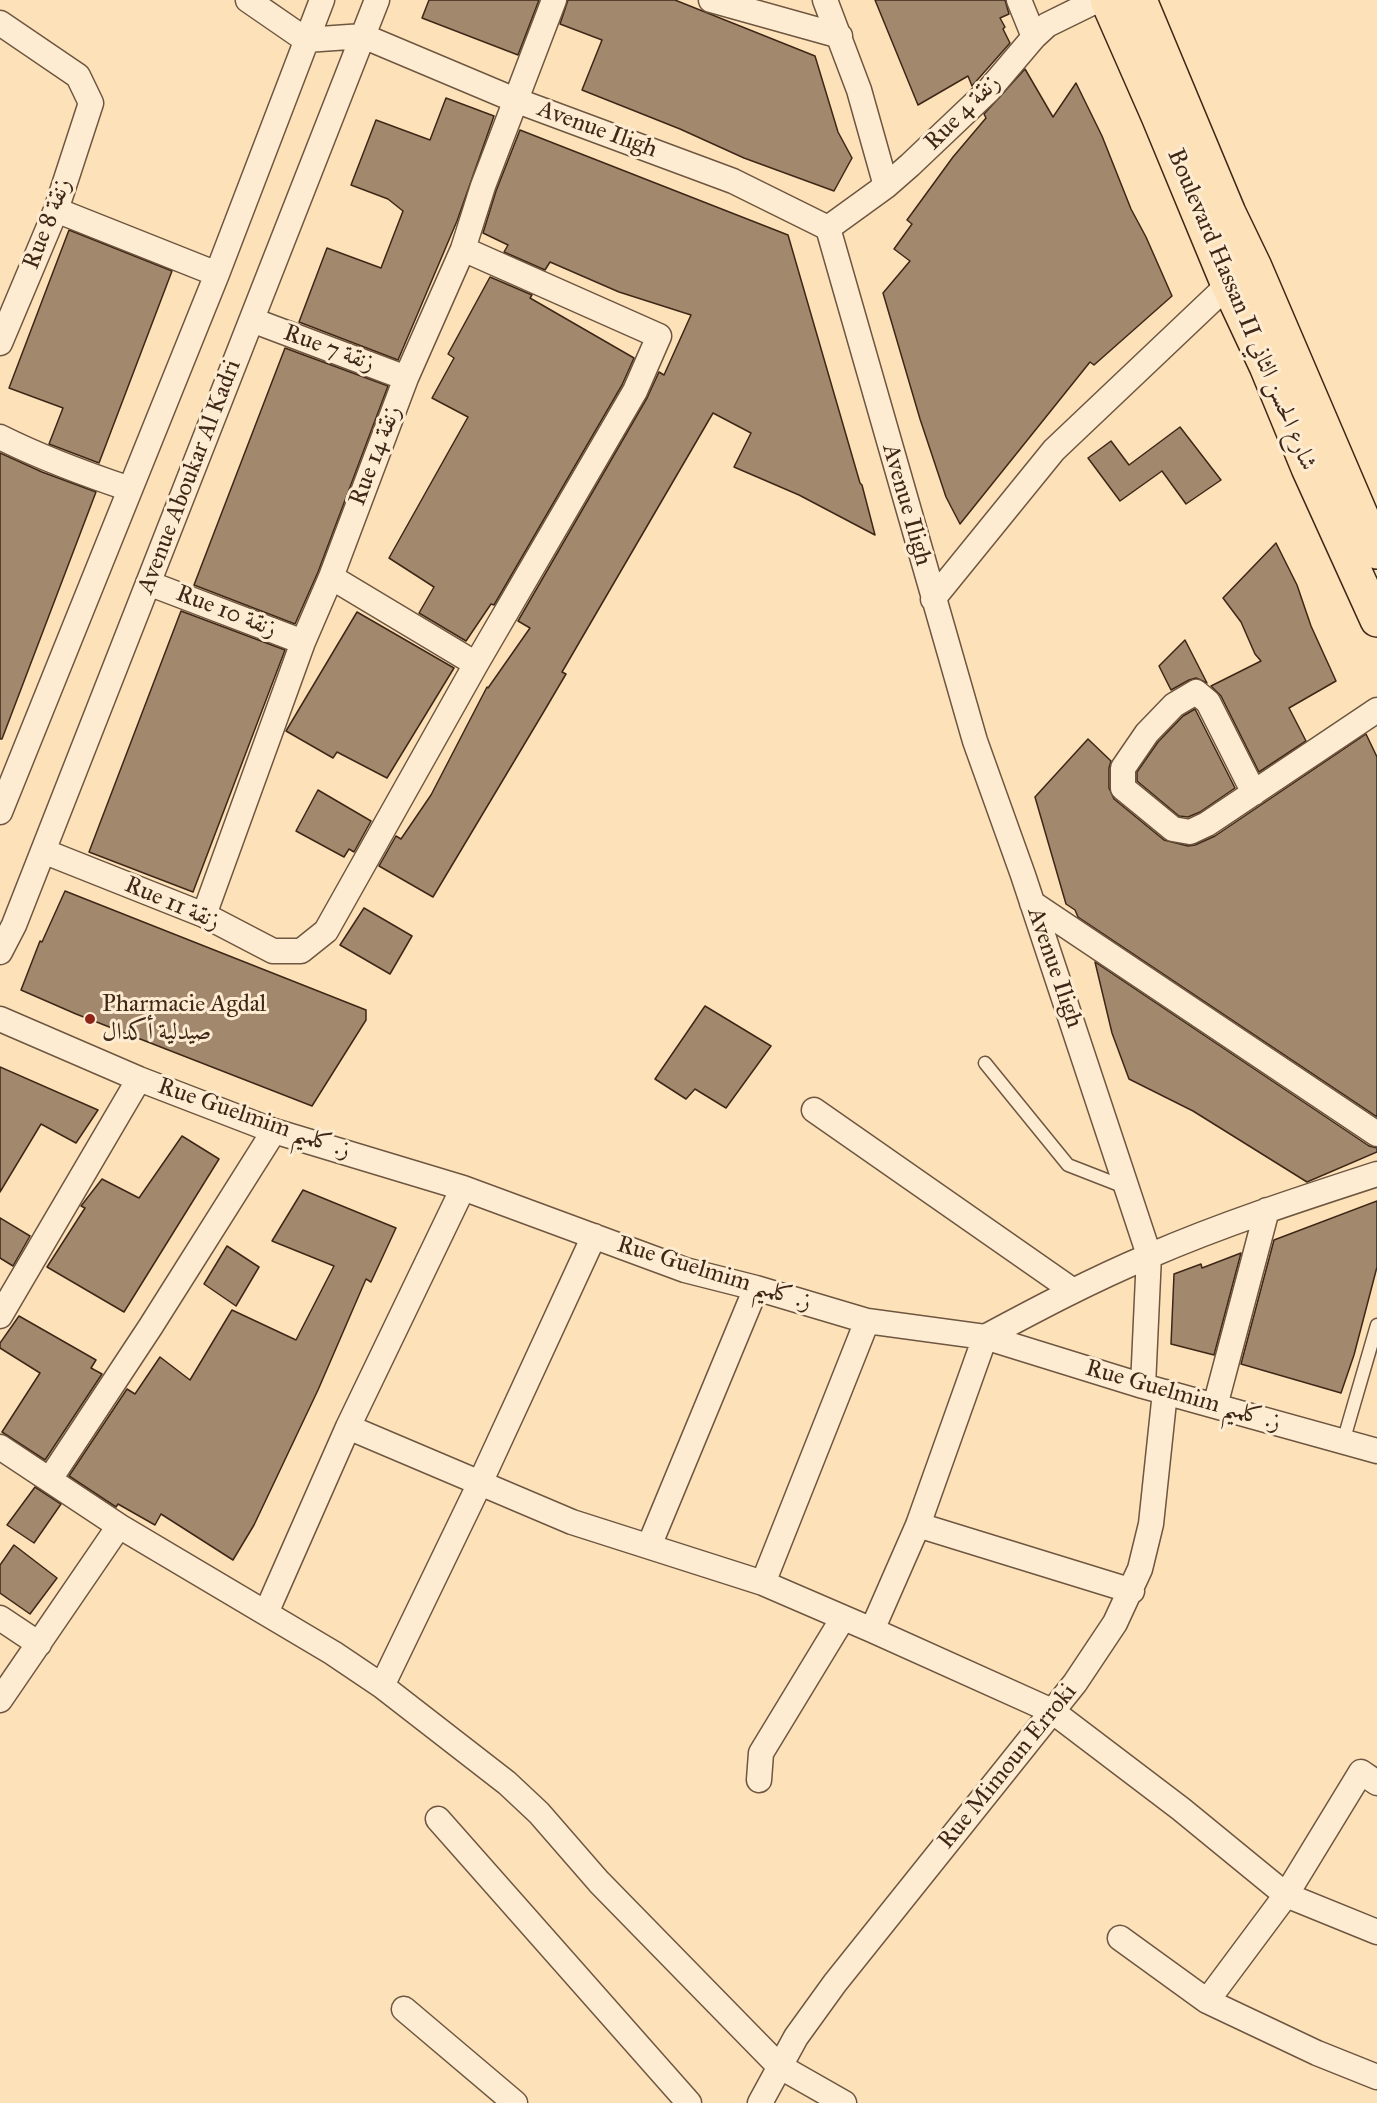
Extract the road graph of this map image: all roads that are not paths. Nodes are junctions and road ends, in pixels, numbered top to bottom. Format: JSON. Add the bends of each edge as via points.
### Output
{"nodes":[{"id":1,"x":248,"y":0,"type":"edge"},
{"id":2,"x":322,"y":0,"type":"edge"},
{"id":3,"x":377,"y":0,"type":"edge"},
{"id":4,"x":554,"y":0,"type":"edge"},
{"id":5,"x":711,"y":0,"type":"edge"},
{"id":6,"x":825,"y":0,"type":"edge"},
{"id":7,"x":1019,"y":0,"type":"edge"},
{"id":8,"x":1098,"y":0,"type":"edge"},
{"id":9,"x":1107,"y":0,"type":"edge"},
{"id":10,"x":1140,"y":0,"type":"edge"},
{"id":11,"x":0,"y":23,"type":"edge"},
{"id":12,"x":363,"y":36,"type":"junction"},
{"id":13,"x":840,"y":36,"type":"junction"},
{"id":14,"x":1034,"y":37,"type":"junction"},
{"id":15,"x":306,"y":40,"type":"junction"},
{"id":16,"x":515,"y":100,"type":"junction"},
{"id":17,"x":886,"y":186,"type":"junction"},
{"id":18,"x":56,"y":210,"type":"junction"},
{"id":19,"x":828,"y":228,"type":"junction"},
{"id":20,"x":463,"y":249,"type":"junction"},
{"id":21,"x":1255,"y":267,"type":"junction"},
{"id":22,"x":217,"y":274,"type":"junction"},
{"id":23,"x":1228,"y":285,"type":"junction"},
{"id":24,"x":252,"y":320,"type":"junction"},
{"id":25,"x":0,"y":343,"type":"edge"},
{"id":26,"x":406,"y":378,"type":"junction"},
{"id":27,"x":0,"y":437,"type":"edge"},
{"id":28,"x":130,"y":489,"type":"junction"},
{"id":29,"x":1370,"y":509,"type":"edge"},
{"id":30,"x":1377,"y":552,"type":"edge"},
{"id":31,"x":331,"y":577,"type":"junction"},
{"id":32,"x":148,"y":583,"type":"junction"},
{"id":33,"x":933,"y":599,"type":"junction"},
{"id":34,"x":1377,"y":620,"type":"edge"},
{"id":35,"x":303,"y":642,"type":"junction"},
{"id":36,"x":476,"y":664,"type":"junction"},
{"id":37,"x":1377,"y":710,"type":"edge"},
{"id":38,"x":5,"y":787,"type":"edge"},
{"id":39,"x":1254,"y":793,"type":"junction"},
{"id":40,"x":0,"y":812,"type":"edge"},
{"id":41,"x":43,"y":851,"type":"junction"},
{"id":42,"x":1032,"y":903,"type":"junction"},
{"id":43,"x":204,"y":915,"type":"junction"},
{"id":44,"x":0,"y":952,"type":"edge"},
{"id":45,"x":0,"y":1019,"type":"edge"},
{"id":46,"x":985,"y":1063,"type":"dead end"},
{"id":47,"x":139,"y":1079,"type":"junction"},
{"id":48,"x":814,"y":1110,"type":"dead end"},
{"id":49,"x":274,"y":1131,"type":"junction"},
{"id":50,"x":1377,"y":1134,"type":"edge"},
{"id":51,"x":1377,"y":1174,"type":"edge"},
{"id":52,"x":464,"y":1188,"type":"junction"},
{"id":53,"x":1128,"y":1188,"type":"junction"},
{"id":54,"x":1267,"y":1210,"type":"junction"},
{"id":55,"x":594,"y":1236,"type":"junction"},
{"id":56,"x":1149,"y":1255,"type":"junction"},
{"id":57,"x":756,"y":1288,"type":"junction"},
{"id":58,"x":1072,"y":1290,"type":"junction"},
{"id":59,"x":0,"y":1316,"type":"edge"},
{"id":60,"x":867,"y":1321,"type":"junction"},
{"id":61,"x":1377,"y":1325,"type":"edge"},
{"id":62,"x":985,"y":1337,"type":"junction"},
{"id":63,"x":1154,"y":1389,"type":"junction"},
{"id":64,"x":1215,"y":1406,"type":"junction"},
{"id":65,"x":348,"y":1427,"type":"junction"},
{"id":66,"x":1343,"y":1442,"type":"junction"},
{"id":67,"x":0,"y":1447,"type":"edge"},
{"id":68,"x":1377,"y":1451,"type":"edge"},
{"id":69,"x":50,"y":1479,"type":"junction"},
{"id":70,"x":480,"y":1483,"type":"junction"},
{"id":71,"x":918,"y":1525,"type":"junction"},
{"id":72,"x":119,"y":1526,"type":"junction"},
{"id":73,"x":649,"y":1546,"type":"junction"},
{"id":74,"x":763,"y":1583,"type":"junction"},
{"id":75,"x":1131,"y":1591,"type":"junction"},
{"id":76,"x":266,"y":1613,"type":"junction"},
{"id":77,"x":0,"y":1618,"type":"edge"},
{"id":78,"x":843,"y":1618,"type":"junction"},
{"id":79,"x":872,"y":1630,"type":"junction"},
{"id":80,"x":39,"y":1644,"type":"junction"},
{"id":81,"x":382,"y":1686,"type":"junction"},
{"id":82,"x":0,"y":1700,"type":"edge"},
{"id":83,"x":1052,"y":1711,"type":"junction"},
{"id":84,"x":759,"y":1780,"type":"dead end"},
{"id":85,"x":1377,"y":1783,"type":"edge"},
{"id":86,"x":438,"y":1819,"type":"dead end"},
{"id":87,"x":1286,"y":1895,"type":"junction"},
{"id":88,"x":1377,"y":1932,"type":"edge"},
{"id":89,"x":1120,"y":1938,"type":"dead end"},
{"id":90,"x":1207,"y":2001,"type":"junction"},
{"id":91,"x":404,"y":2009,"type":"dead end"},
{"id":92,"x":779,"y":2066,"type":"junction"},
{"id":93,"x":1377,"y":2077,"type":"edge"},
{"id":94,"x":515,"y":2103,"type":"edge"},
{"id":95,"x":689,"y":2103,"type":"edge"},
{"id":96,"x":760,"y":2103,"type":"edge"},
{"id":97,"x":844,"y":2103,"type":"edge"}],
"edges":[{"from":1,"to":15,"type":"street"},
{"from":2,"to":15,"type":"street","name":"Avenue Aboukar Al Kadri"},
{"from":3,"to":12,"type":"street","name":"Avenue Aboukar Al Kadri"},
{"from":4,"to":16,"type":"street","name":"Rue 14 زنقة"},
{"from":5,"to":13,"type":"street"},
{"from":6,"to":13,"type":"street"},
{"from":7,"to":14,"type":"street"},
{"from":8,"to":14,"type":"street","name":"Rue 4 زنقة","via":[[1047,25]]},
{"from":9,"to":23,"type":"main road","name":"Boulevard Hassan II شارع الحسن الثاني"},
{"from":10,"to":21,"type":"main road","name":"Boulevard Hassan II شارع الحسن الثاني"},
{"from":11,"to":18,"type":"street","name":"Rue 8 زنقة","via":[[78,76],[91,103]]},
{"from":12,"to":15,"type":"street","name":"Avenue Iligh"},
{"from":12,"to":16,"type":"street","name":"Avenue Iligh"},
{"from":12,"to":24,"type":"street","name":"Avenue Aboukar Al Kadri"},
{"from":13,"to":17,"type":"street"},
{"from":14,"to":17,"type":"street","name":"Rue 4 زنقة","via":[[989,90]]},
{"from":15,"to":22,"type":"street","name":"Avenue Aboukar Al Kadri"},
{"from":16,"to":19,"type":"street","name":"Avenue Iligh","via":[[733,181]]},
{"from":16,"to":20,"type":"street","name":"Rue 14 زنقة"},
{"from":17,"to":19,"type":"street","name":"Rue 4 زنقة"},
{"from":18,"to":22,"type":"street"},
{"from":18,"to":25,"type":"street","name":"Rue 8 زنقة"},
{"from":19,"to":33,"type":"street","name":"Avenue Iligh"},
{"from":20,"to":26,"type":"street","name":"Rue 14 زنقة"},
{"from":20,"to":36,"type":"street","via":[[658,336],[635,391]]},
{"from":21,"to":23,"type":"street"},
{"from":21,"to":29,"type":"main road","name":"Boulevard Hassan II شارع الحسن الثاني"},
{"from":22,"to":28,"type":"street","name":"Avenue Aboukar Al Kadri"},
{"from":23,"to":33,"type":"street","via":[[1054,450]]},
{"from":23,"to":34,"type":"main road","name":"Boulevard Hassan II شارع الحسن الثاني"},
{"from":24,"to":26,"type":"street","name":"Rue 7 زنقة"},
{"from":24,"to":32,"type":"street","name":"Avenue Aboukar Al Kadri"},
{"from":26,"to":31,"type":"street","name":"Rue 14 زنقة"},
{"from":27,"to":28,"type":"street"},
{"from":28,"to":38,"type":"street","name":"Avenue Aboukar Al Kadri"},
{"from":29,"to":30,"type":"main road","name":"Boulevard Hassan II شارع الحسن الثاني"},
{"from":31,"to":35,"type":"street","name":"Rue 14 زنقة"},
{"from":31,"to":36,"type":"street"},
{"from":32,"to":35,"type":"street","name":"Rue 10 زنقة"},
{"from":32,"to":41,"type":"street","name":"Avenue Aboukar Al Kadri"},
{"from":33,"to":42,"type":"street","name":"Avenue Iligh","via":[[975,741]]},
{"from":35,"to":43,"type":"street","name":"Rue 14 زنقة"},
{"from":36,"to":43,"type":"street","name":"Rue 11 زنقة","via":[[326,931],[301,951],[273,951]]},
{"from":37,"to":39,"type":"street"},
{"from":38,"to":40,"type":"street","name":"Avenue Aboukar Al Kadri"},
{"from":39,"to":39,"type":"street","via":[[1190,832],[1173,829],[1123,788],[1124,768],[1147,733],[1174,705],[1196,692],[1208,702]]},
{"from":41,"to":43,"type":"street","name":"Rue 11 زنقة"},
{"from":41,"to":44,"type":"street","name":"Avenue Aboukar Al Kadri"},
{"from":42,"to":50,"type":"street"},
{"from":42,"to":53,"type":"street","name":"Avenue Iligh"},
{"from":45,"to":47,"type":"street","name":"Rue Guelmim ز. كلميم"},
{"from":46,"to":53,"type":"lane","via":[[1068,1165]]},
{"from":47,"to":49,"type":"street","name":"Rue Guelmim ز. كلميم"},
{"from":47,"to":59,"type":"street"},
{"from":48,"to":58,"type":"street"},
{"from":49,"to":52,"type":"street","name":"Rue Guelmim ز. كلميم"},
{"from":49,"to":69,"type":"street"},
{"from":51,"to":54,"type":"street"},
{"from":52,"to":55,"type":"street","name":"Rue Guelmim ز. كلميم"},
{"from":52,"to":65,"type":"street"},
{"from":53,"to":56,"type":"street","name":"Avenue Iligh"},
{"from":54,"to":56,"type":"street"},
{"from":54,"to":64,"type":"street"},
{"from":55,"to":57,"type":"street","name":"Rue Guelmim ز. كلميم","via":[[685,1270]]},
{"from":55,"to":70,"type":"street"},
{"from":56,"to":58,"type":"street"},
{"from":56,"to":63,"type":"street","name":"Avenue Iligh"},
{"from":57,"to":60,"type":"street","name":"Rue Guelmim ز. كلميم"},
{"from":57,"to":73,"type":"street"},
{"from":58,"to":62,"type":"street"},
{"from":60,"to":62,"type":"street","name":"Rue Guelmim ز. كلميم"},
{"from":60,"to":74,"type":"street"},
{"from":61,"to":66,"type":"lane"},
{"from":62,"to":63,"type":"street","name":"Rue Guelmim ز. كلميم"},
{"from":62,"to":71,"type":"street"},
{"from":63,"to":64,"type":"street","name":"Rue Guelmim ز. كلميم"},
{"from":63,"to":75,"type":"street","name":"Rue Mimoun Erroki","via":[[1151,1524]]},
{"from":64,"to":66,"type":"street","name":"Rue Guelmim ز. كلميم"},
{"from":65,"to":70,"type":"street"},
{"from":65,"to":76,"type":"street"},
{"from":66,"to":68,"type":"street","name":"Rue Guelmim ز. كلميم"},
{"from":67,"to":69,"type":"street"},
{"from":69,"to":72,"type":"street"},
{"from":70,"to":73,"type":"street","via":[[572,1522]]},
{"from":70,"to":81,"type":"street"},
{"from":71,"to":75,"type":"street"},
{"from":71,"to":79,"type":"street"},
{"from":72,"to":76,"type":"street"},
{"from":72,"to":80,"type":"street"},
{"from":73,"to":74,"type":"street"},
{"from":74,"to":78,"type":"street"},
{"from":75,"to":83,"type":"street","name":"Rue Mimoun Erroki","via":[[1096,1654]]},
{"from":76,"to":81,"type":"street"},
{"from":77,"to":80,"type":"street"},
{"from":78,"to":79,"type":"street"},
{"from":78,"to":84,"type":"street","via":[[761,1754]]},
{"from":79,"to":83,"type":"street"},
{"from":80,"to":82,"type":"street"},
{"from":81,"to":92,"type":"street","via":[[507,1783],[539,1813],[599,1882]]},
{"from":83,"to":87,"type":"street"},
{"from":83,"to":92,"type":"street","name":"Rue Mimoun Erroki","via":[[855,1956]]},
{"from":85,"to":87,"type":"street","via":[[1361,1772]]},
{"from":86,"to":95,"type":"street"},
{"from":87,"to":88,"type":"street"},
{"from":87,"to":90,"type":"street"},
{"from":89,"to":90,"type":"street"},
{"from":90,"to":93,"type":"street"},
{"from":91,"to":94,"type":"street"},
{"from":92,"to":96,"type":"street","name":"Rue Mimoun Erroki"},
{"from":92,"to":97,"type":"street"}]}
